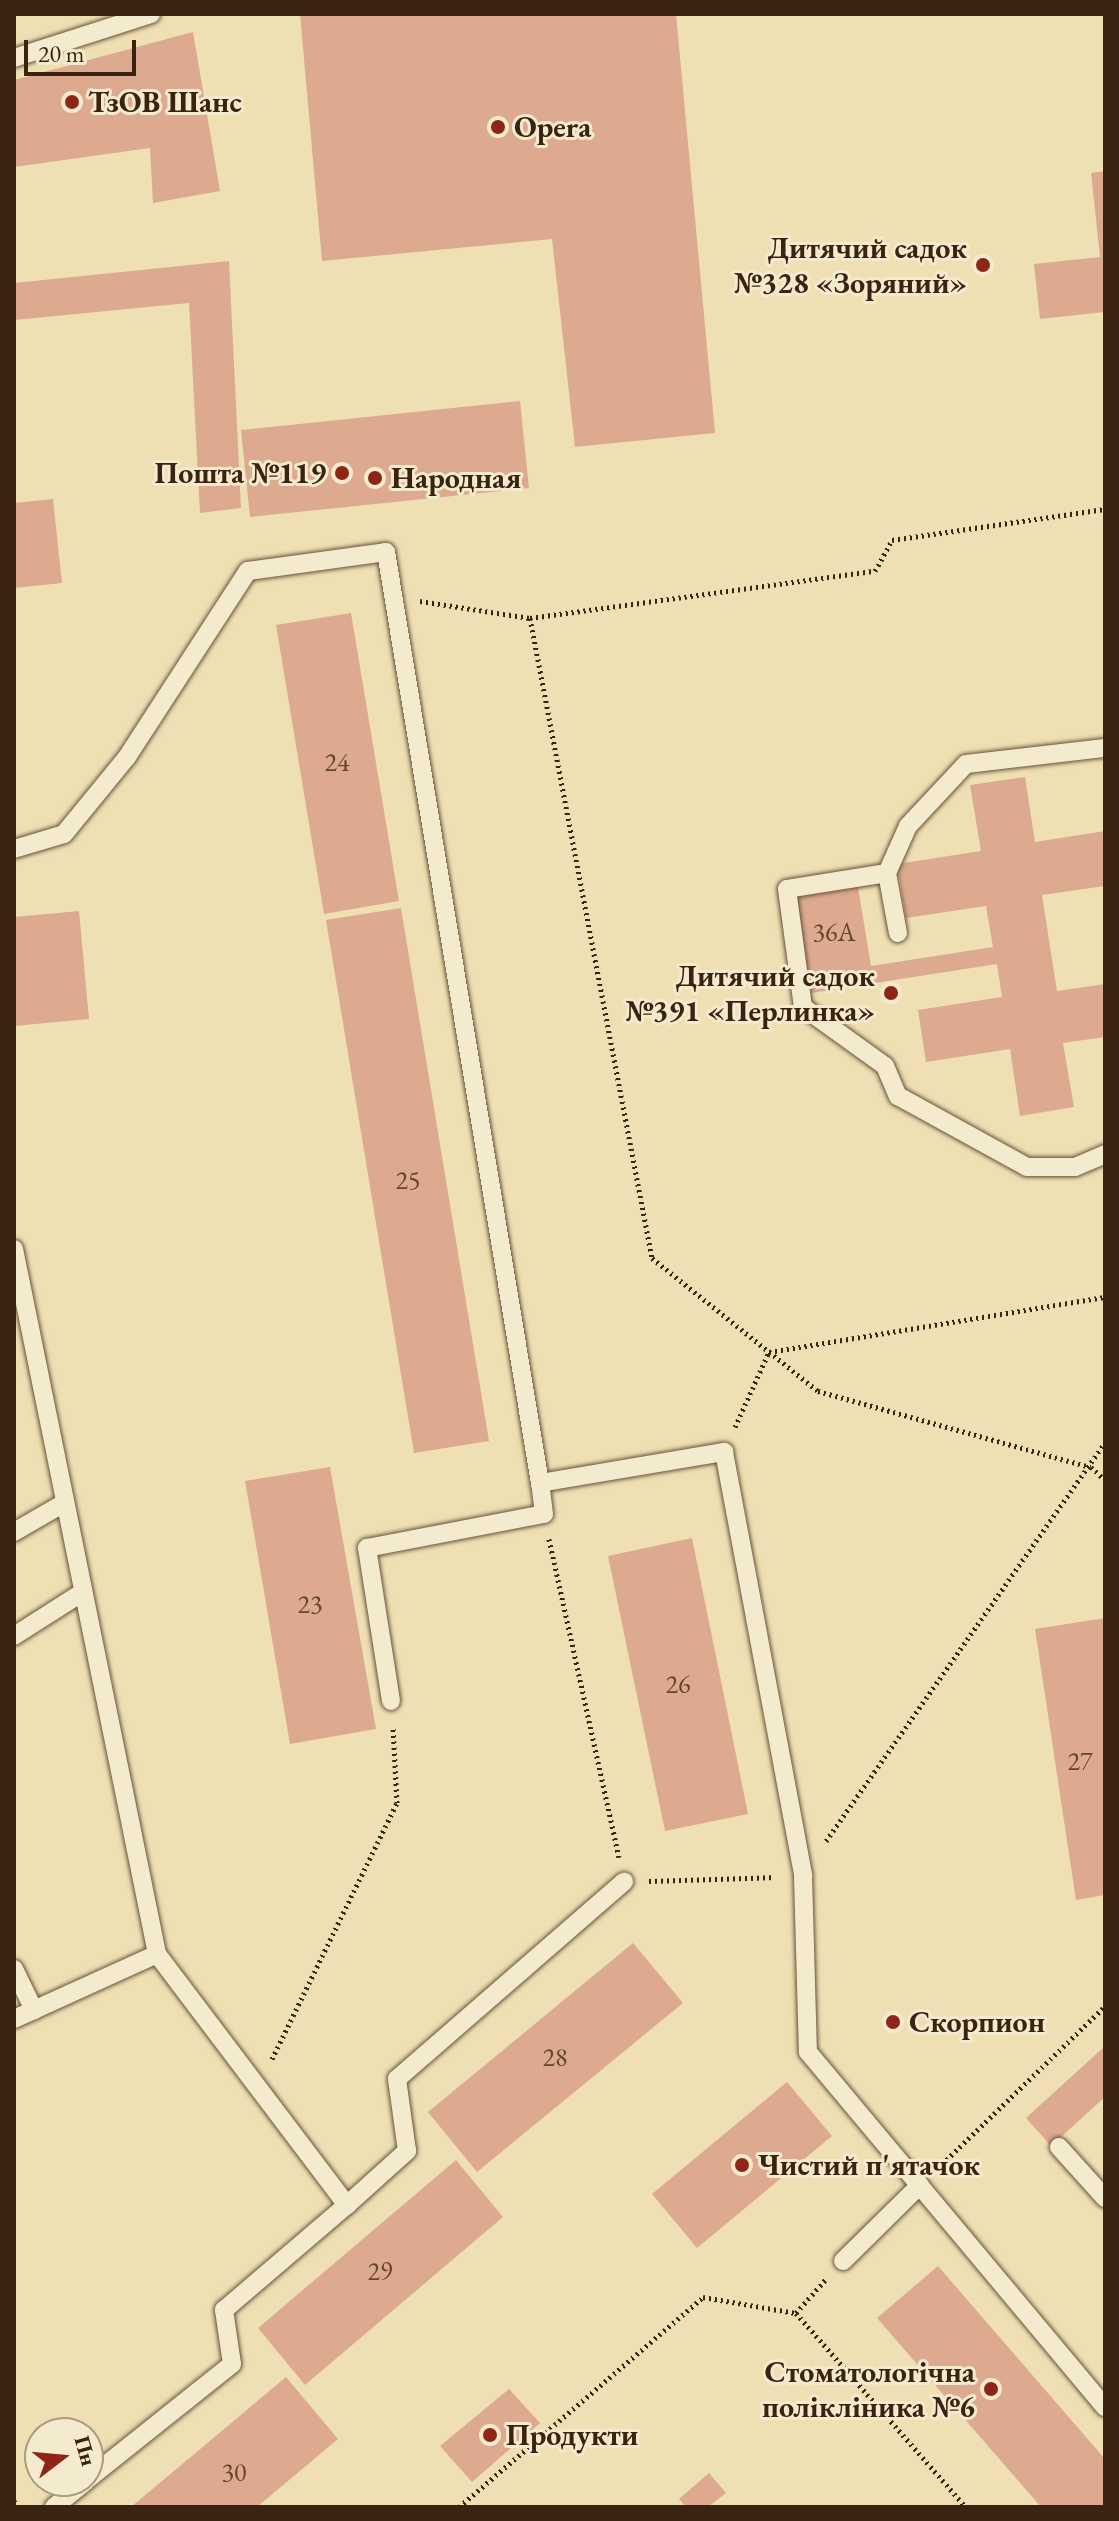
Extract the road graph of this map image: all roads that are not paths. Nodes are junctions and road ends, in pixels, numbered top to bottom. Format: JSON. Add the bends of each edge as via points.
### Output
{"nodes":[{"id":1,"x":151,"y":14,"type":"edge"},
{"id":2,"x":14,"y":58,"type":"edge"},
{"id":3,"x":1105,"y":748,"type":"edge"},
{"id":4,"x":14,"y":849,"type":"edge"},
{"id":5,"x":887,"y":873,"type":"junction"},
{"id":6,"x":898,"y":933,"type":"dead end"},
{"id":7,"x":1105,"y":1154,"type":"edge"},
{"id":8,"x":14,"y":1251,"type":"edge"},
{"id":9,"x":540,"y":1483,"type":"junction"},
{"id":10,"x":64,"y":1503,"type":"junction"},
{"id":11,"x":14,"y":1532,"type":"edge"},
{"id":12,"x":83,"y":1592,"type":"junction"},
{"id":13,"x":14,"y":1636,"type":"edge"},
{"id":14,"x":391,"y":1701,"type":"road end"},
{"id":15,"x":624,"y":1882,"type":"road end"},
{"id":16,"x":157,"y":1954,"type":"junction"},
{"id":17,"x":14,"y":1969,"type":"edge"},
{"id":18,"x":34,"y":2010,"type":"junction"},
{"id":19,"x":14,"y":2019,"type":"edge"},
{"id":20,"x":1059,"y":2147,"type":"dead end"},
{"id":21,"x":920,"y":2185,"type":"junction"},
{"id":22,"x":1102,"y":2189,"type":"edge"},
{"id":23,"x":347,"y":2205,"type":"junction"},
{"id":24,"x":843,"y":2261,"type":"road end"},
{"id":25,"x":1105,"y":2407,"type":"edge"},
{"id":26,"x":104,"y":2466,"type":"edge"}],
"edges":[{"from":1,"to":2,"type":"lane"},
{"from":3,"to":5,"type":"lane","via":[[966,764],[908,826]]},
{"from":4,"to":9,"type":"lane","via":[[64,834],[127,757],[248,571],[386,552]]},
{"from":5,"to":6,"type":"lane"},
{"from":5,"to":7,"type":"lane","via":[[787,889],[803,1007],[885,1066],[898,1096],[1027,1167],[1075,1167]]},
{"from":8,"to":10,"type":"lane"},
{"from":9,"to":14,"type":"lane","via":[[544,1514],[367,1548]]},
{"from":9,"to":21,"type":"lane","via":[[724,1452],[803,1876],[808,2052]]},
{"from":10,"to":11,"type":"lane"},
{"from":10,"to":12,"type":"lane"},
{"from":12,"to":13,"type":"lane"},
{"from":12,"to":16,"type":"lane"},
{"from":15,"to":23,"type":"lane","via":[[397,2079],[407,2151]]},
{"from":16,"to":18,"type":"lane"},
{"from":16,"to":23,"type":"lane"},
{"from":17,"to":18,"type":"lane"},
{"from":18,"to":19,"type":"lane"},
{"from":20,"to":22,"type":"lane"},
{"from":21,"to":24,"type":"lane"},
{"from":21,"to":25,"type":"lane"},
{"from":23,"to":26,"type":"lane","via":[[224,2310],[232,2364]]}]}
